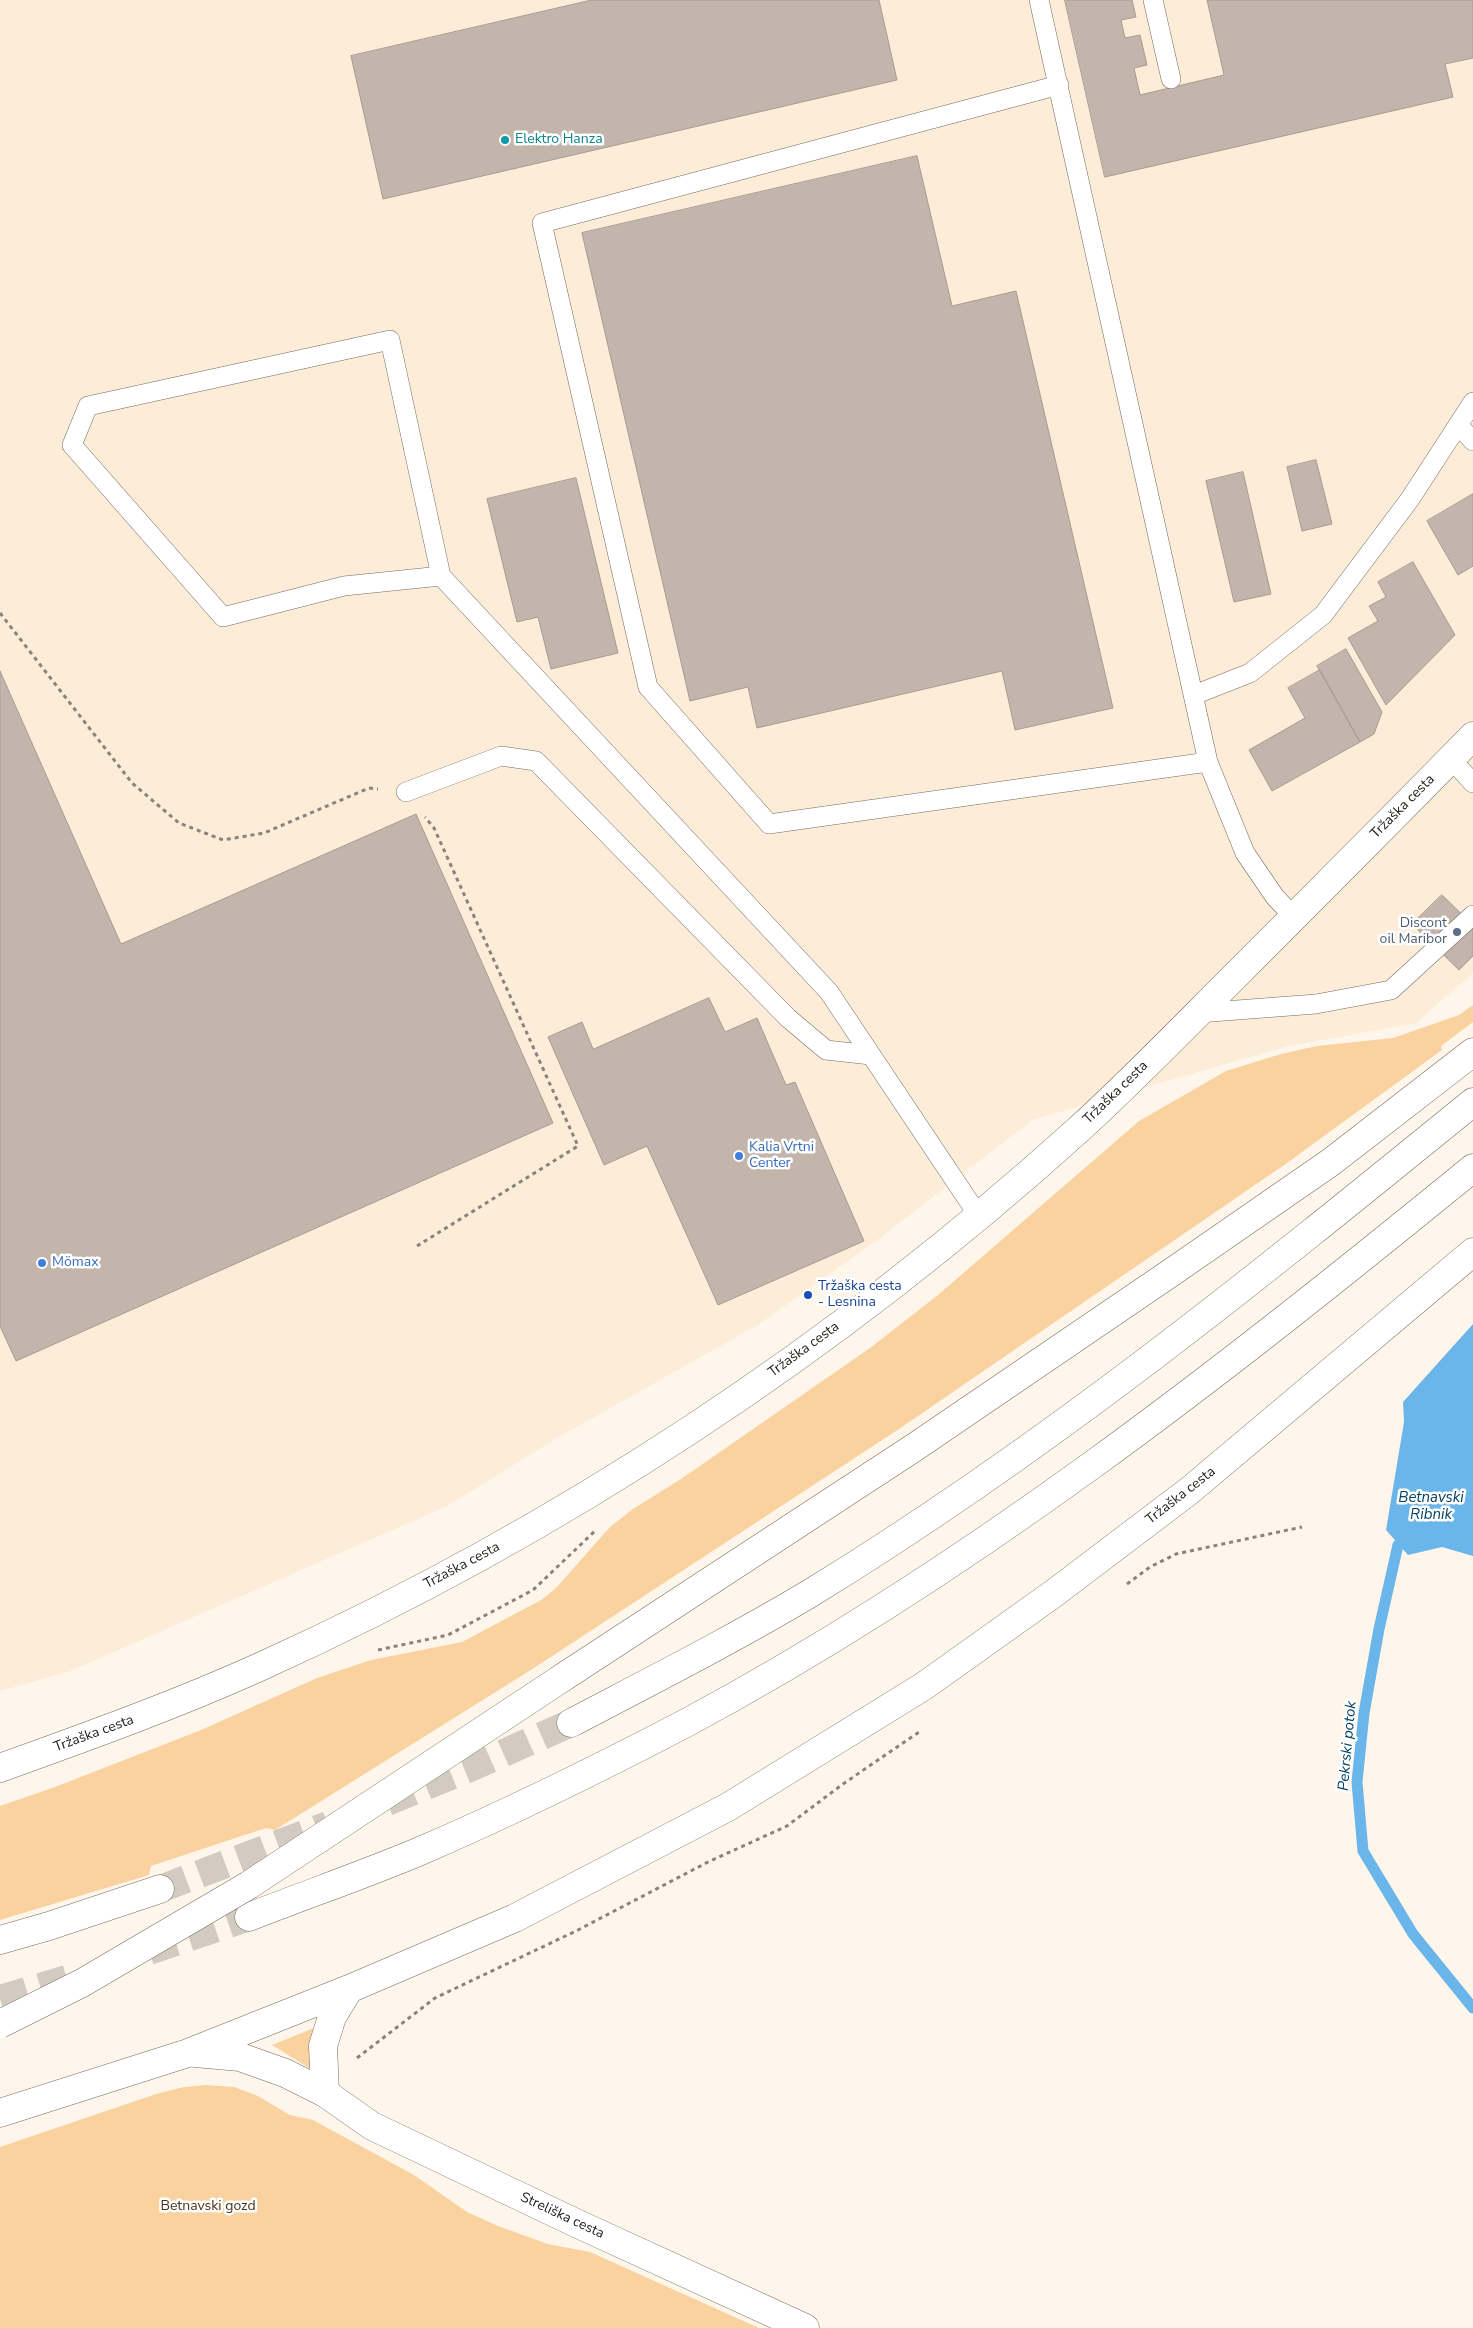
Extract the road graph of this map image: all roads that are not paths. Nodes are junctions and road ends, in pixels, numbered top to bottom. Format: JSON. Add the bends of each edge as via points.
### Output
{"nodes":[{"id":1,"x":1039,"y":0,"type":"edge"},
{"id":2,"x":1154,"y":0,"type":"edge"},
{"id":3,"x":1171,"y":79,"type":"dead end"},
{"id":4,"x":1059,"y":85,"type":"junction"},
{"id":5,"x":1473,"y":402,"type":"edge"},
{"id":6,"x":1459,"y":426,"type":"junction"},
{"id":7,"x":1473,"y":441,"type":"edge"},
{"id":8,"x":441,"y":576,"type":"junction"},
{"id":9,"x":1194,"y":695,"type":"junction"},
{"id":10,"x":1473,"y":736,"type":"edge"},
{"id":11,"x":1451,"y":758,"type":"junction"},
{"id":12,"x":1208,"y":762,"type":"junction"},
{"id":13,"x":1473,"y":783,"type":"edge"},
{"id":14,"x":406,"y":792,"type":"road end"},
{"id":15,"x":1473,"y":915,"type":"edge"},
{"id":16,"x":1294,"y":917,"type":"junction"},
{"id":17,"x":1198,"y":1013,"type":"junction"},
{"id":18,"x":1473,"y":1052,"type":"edge"},
{"id":19,"x":871,"y":1055,"type":"junction"},
{"id":20,"x":1473,"y":1102,"type":"edge"},
{"id":21,"x":1473,"y":1168,"type":"edge"},
{"id":22,"x":978,"y":1215,"type":"junction"},
{"id":23,"x":1473,"y":1252,"type":"edge"},
{"id":24,"x":572,"y":1723,"type":"tunnel mouth"},
{"id":25,"x":0,"y":1768,"type":"edge"},
{"id":26,"x":160,"y":1889,"type":"tunnel mouth"},
{"id":27,"x":249,"y":1917,"type":"tunnel mouth"},
{"id":28,"x":0,"y":1940,"type":"edge"},
{"id":29,"x":349,"y":1989,"type":"junction"},
{"id":30,"x":0,"y":2024,"type":"edge"},
{"id":31,"x":188,"y":2053,"type":"junction"},
{"id":32,"x":325,"y":2093,"type":"junction"},
{"id":33,"x":0,"y":2113,"type":"edge"},
{"id":34,"x":805,"y":2328,"type":"edge"}],
"edges":[{"from":1,"to":4,"type":"lane"},
{"from":2,"to":3,"type":"lane"},
{"from":4,"to":9,"type":"lane"},
{"from":4,"to":12,"type":"lane","via":[[542,223],[648,687],[769,824]]},
{"from":5,"to":6,"type":"lane"},
{"from":6,"to":7,"type":"lane"},
{"from":6,"to":9,"type":"lane","via":[[1410,499],[1323,615],[1250,673]]},
{"from":8,"to":8,"type":"lane","via":[[344,586],[223,617],[72,445],[88,406],[390,340]]},
{"from":8,"to":19,"type":"lane","via":[[828,992]]},
{"from":9,"to":12,"type":"lane"},
{"from":10,"to":11,"type":"main road","name":"Tržaška cesta"},
{"from":11,"to":13,"type":"lane"},
{"from":11,"to":16,"type":"main road","name":"Tržaška cesta"},
{"from":12,"to":16,"type":"lane","via":[[1245,852]]},
{"from":14,"to":19,"type":"lane","via":[[501,756],[536,761],[788,1018],[826,1050]]},
{"from":15,"to":17,"type":"lane","via":[[1391,990],[1316,1004]]},
{"from":16,"to":17,"type":"main road","name":"Tržaška cesta"},
{"from":17,"to":22,"type":"main road","name":"Tržaška cesta","via":[[1079,1130]]},
{"from":18,"to":30,"type":"main road","bridge":true,"via":[[1332,1162],[915,1447],[249,1885],[82,1983]]},
{"from":19,"to":22,"type":"lane"},
{"from":20,"to":24,"type":"main road","via":[[1307,1236],[1060,1427],[808,1594]]},
{"from":21,"to":27,"type":"main road","via":[[1349,1269],[1115,1450],[978,1546],[863,1620],[688,1721],[523,1805],[414,1853]]},
{"from":22,"to":25,"type":"main road","name":"Tržaška cesta","via":[[891,1286],[726,1405],[576,1501],[467,1564],[256,1669],[154,1712]]},
{"from":23,"to":29,"type":"main road","name":"Tržaška cesta","via":[[1189,1491],[924,1686],[728,1807],[614,1868],[515,1918]]},
{"from":26,"to":28,"type":"main road"},
{"from":29,"to":31,"type":"main road","name":"Tržaška cesta"},
{"from":29,"to":32,"type":"main road","via":[[332,2016],[322,2046]]},
{"from":31,"to":32,"type":"main road","name":"Streliška cesta","via":[[240,2057],[285,2073]]},
{"from":31,"to":33,"type":"main road","name":"Tržaška cesta"},
{"from":32,"to":34,"type":"main road","name":"Streliška cesta","via":[[372,2126]]}]}
